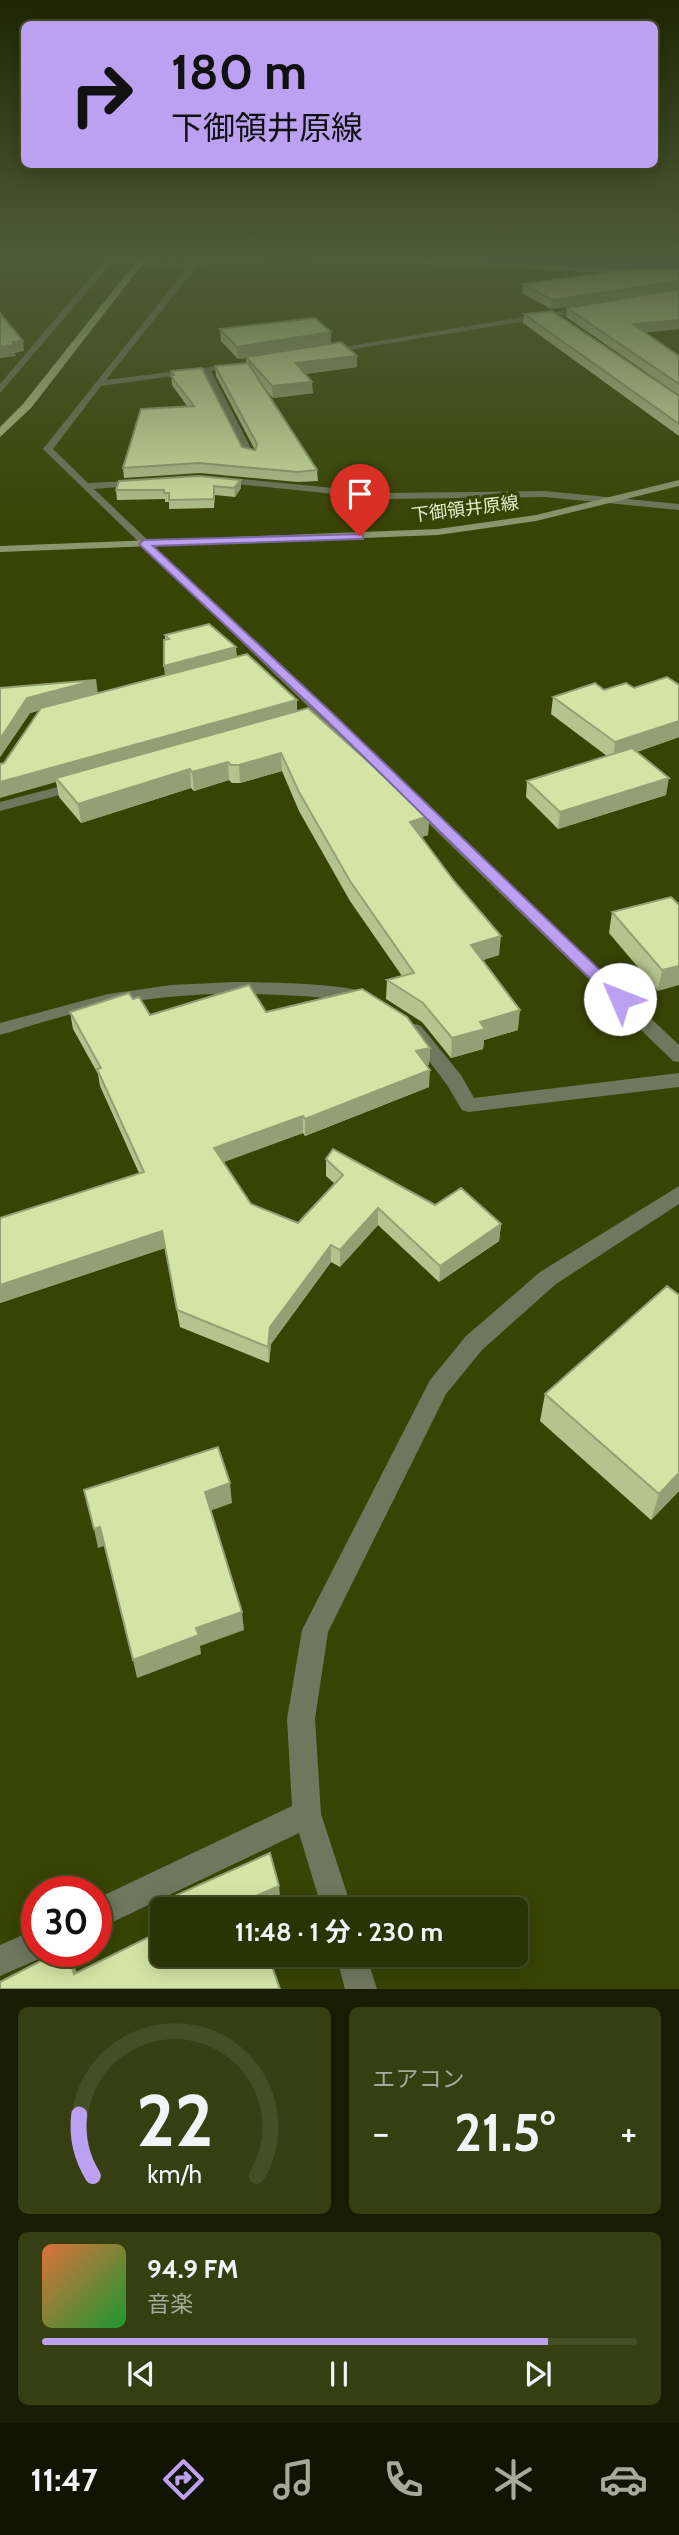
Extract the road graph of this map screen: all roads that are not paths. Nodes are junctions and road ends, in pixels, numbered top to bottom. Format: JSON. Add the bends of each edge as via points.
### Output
{"nodes":[{"id":1,"x":35,"y":346,"type":"edge"},
{"id":2,"x":74,"y":346,"type":"edge"},
{"id":3,"x":128,"y":346,"type":"edge"},
{"id":4,"x":357,"y":346,"type":"edge"},
{"id":5,"x":313,"y":353,"type":"edge"},
{"id":6,"x":246,"y":364,"type":"edge"},
{"id":7,"x":206,"y":370,"type":"junction"},
{"id":8,"x":2,"y":384,"type":"edge"},
{"id":9,"x":98,"y":384,"type":"junction"},
{"id":10,"x":0,"y":434,"type":"edge"},
{"id":11,"x":250,"y":456,"type":"edge"},
{"id":12,"x":209,"y":480,"type":"edge"},
{"id":13,"x":149,"y":482,"type":"edge"},
{"id":14,"x":679,"y":482,"type":"edge"},
{"id":15,"x":87,"y":486,"type":"junction"},
{"id":16,"x":616,"y":499,"type":"junction"},
{"id":17,"x":679,"y":507,"type":"edge"},
{"id":18,"x":144,"y":544,"type":"junction"},
{"id":19,"x":0,"y":549,"type":"edge"},
{"id":20,"x":98,"y":780,"type":"edge"},
{"id":21,"x":0,"y":807,"type":"edge"},
{"id":22,"x":383,"y":1008,"type":"edge"},
{"id":23,"x":403,"y":1021,"type":"edge"},
{"id":24,"x":0,"y":1029,"type":"edge"},
{"id":25,"x":679,"y":1056,"type":"edge"},
{"id":26,"x":679,"y":1080,"type":"edge"},
{"id":27,"x":679,"y":1194,"type":"edge"},
{"id":28,"x":307,"y":1814,"type":"junction"},
{"id":29,"x":333,"y":1897,"type":"edge"},
{"id":30,"x":112,"y":1907,"type":"edge"},
{"id":31,"x":21,"y":1951,"type":"edge"},
{"id":32,"x":0,"y":1961,"type":"edge"},
{"id":33,"x":355,"y":1967,"type":"edge"},
{"id":34,"x":361,"y":1989,"type":"edge"}],
"edges":[{"from":1,"to":8,"type":"street"},
{"from":2,"to":10,"type":"highway"},
{"from":3,"to":9,"type":"street"},
{"from":4,"to":5,"type":"street"},
{"from":6,"to":7,"type":"street"},
{"from":7,"to":9,"type":"street"},
{"from":7,"to":11,"type":"street"},
{"from":9,"to":15,"type":"street","via":[[48,449]]},
{"from":12,"to":16,"type":"street","via":[[384,496],[545,494]]},
{"from":13,"to":15,"type":"street"},
{"from":14,"to":16,"type":"main road","name":"下御領井原線"},
{"from":15,"to":18,"type":"street"},
{"from":16,"to":17,"type":"street"},
{"from":16,"to":18,"type":"main road","name":"下御領井原線","via":[[536,518],[438,532]]},
{"from":18,"to":19,"type":"main road","name":"下御領井原線"},
{"from":18,"to":25,"type":"street","via":[[256,659]]},
{"from":20,"to":21,"type":"street"},
{"from":22,"to":24,"type":"street","via":[[362,995],[261,986],[105,1000]]},
{"from":23,"to":26,"type":"street","via":[[414,1028],[469,1105]]},
{"from":27,"to":28,"type":"street","via":[[548,1278],[474,1343],[438,1387],[315,1630],[301,1718]]},
{"from":28,"to":29,"type":"street"},
{"from":28,"to":30,"type":"street"},
{"from":31,"to":32,"type":"street"},
{"from":33,"to":34,"type":"street"}]}
